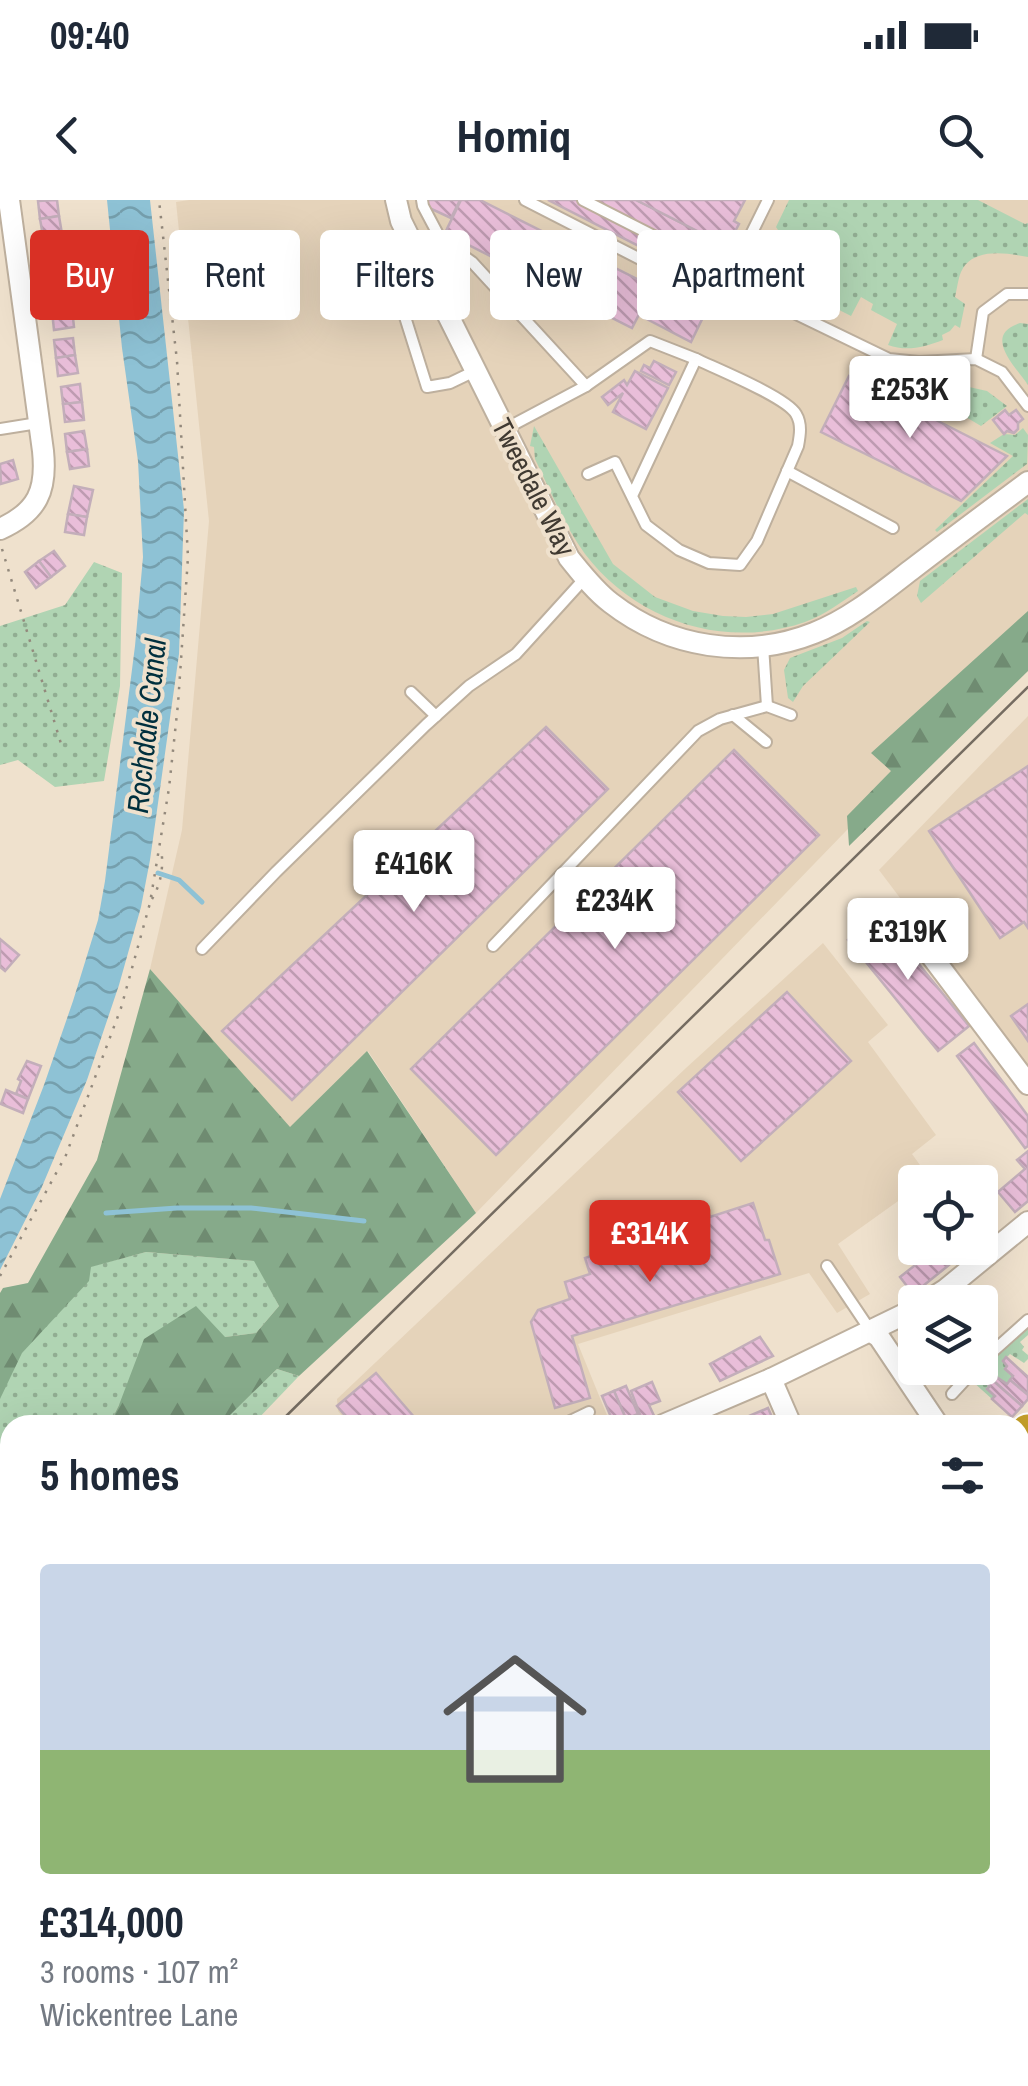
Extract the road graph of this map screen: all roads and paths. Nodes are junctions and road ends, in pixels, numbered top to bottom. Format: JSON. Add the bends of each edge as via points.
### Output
{"nodes":[{"id":1,"x":9,"y":200,"type":"edge"},
{"id":2,"x":159,"y":200,"type":"edge"},
{"id":3,"x":396,"y":200,"type":"edge"},
{"id":4,"x":422,"y":200,"type":"edge"},
{"id":5,"x":526,"y":200,"type":"edge"},
{"id":6,"x":583,"y":200,"type":"edge"},
{"id":7,"x":768,"y":200,"type":"edge"},
{"id":8,"x":643,"y":230,"type":"edge"},
{"id":9,"x":753,"y":230,"type":"edge"},
{"id":10,"x":637,"y":257,"type":"edge"},
{"id":11,"x":1028,"y":294,"type":"edge"},
{"id":12,"x":406,"y":320,"type":"edge"},
{"id":13,"x":810,"y":320,"type":"edge"},
{"id":14,"x":696,"y":359,"type":"junction"},
{"id":15,"x":976,"y":359,"type":"junction"},
{"id":16,"x":475,"y":371,"type":"junction"},
{"id":17,"x":586,"y":386,"type":"junction"},
{"id":18,"x":1028,"y":406,"type":"edge"},
{"id":19,"x":38,"y":423,"type":"junction"},
{"id":20,"x":0,"y":429,"type":"edge"},
{"id":21,"x":504,"y":429,"type":"junction"},
{"id":22,"x":787,"y":471,"type":"junction"},
{"id":23,"x":588,"y":474,"type":"dead end"},
{"id":24,"x":1028,"y":482,"type":"edge"},
{"id":25,"x":632,"y":496,"type":"junction"},
{"id":26,"x":893,"y":528,"type":"dead end"},
{"id":27,"x":0,"y":529,"type":"edge"},
{"id":28,"x":0,"y":542,"type":"edge"},
{"id":29,"x":585,"y":578,"type":"junction"},
{"id":30,"x":763,"y":646,"type":"junction"},
{"id":31,"x":411,"y":692,"type":"dead end"},
{"id":32,"x":767,"y":706,"type":"junction"},
{"id":33,"x":734,"y":715,"type":"junction"},
{"id":34,"x":792,"y":715,"type":"dead end"},
{"id":35,"x":436,"y":716,"type":"junction"},
{"id":36,"x":766,"y":742,"type":"dead end"},
{"id":37,"x":62,"y":746,"type":"dead end"},
{"id":38,"x":160,"y":843,"type":"junction"},
{"id":39,"x":150,"y":902,"type":"junction"},
{"id":40,"x":902,"y":917,"type":"dead end"},
{"id":41,"x":493,"y":946,"type":"dead end"},
{"id":42,"x":202,"y":950,"type":"dead end"},
{"id":43,"x":1028,"y":1084,"type":"edge"},
{"id":44,"x":1028,"y":1222,"type":"edge"},
{"id":45,"x":827,"y":1266,"type":"dead end"},
{"id":46,"x":0,"y":1276,"type":"edge"},
{"id":47,"x":952,"y":1285,"type":"edge"},
{"id":48,"x":898,"y":1318,"type":"edge"},
{"id":49,"x":1028,"y":1320,"type":"edge"},
{"id":50,"x":870,"y":1331,"type":"junction"},
{"id":51,"x":998,"y":1347,"type":"edge"},
{"id":52,"x":770,"y":1379,"type":"junction"},
{"id":53,"x":960,"y":1385,"type":"edge"},
{"id":54,"x":952,"y":1394,"type":"dead end"},
{"id":55,"x":589,"y":1412,"type":"dead end"},
{"id":56,"x":583,"y":1415,"type":"edge"},
{"id":57,"x":686,"y":1415,"type":"edge"},
{"id":58,"x":786,"y":1415,"type":"edge"},
{"id":59,"x":931,"y":1415,"type":"edge"}],
"edges":[{"from":1,"to":19,"type":"street"},
{"from":2,"to":38,"type":"path","via":[[188,557]]},
{"from":3,"to":16,"type":"street","name":"Tweedale Way"},
{"from":4,"to":17,"type":"lane","via":[[441,240],[472,262]]},
{"from":5,"to":10,"type":"lane"},
{"from":6,"to":8,"type":"lane"},
{"from":7,"to":9,"type":"lane"},
{"from":11,"to":15,"type":"lane","via":[[1008,294],[983,312]]},
{"from":12,"to":16,"type":"lane","via":[[427,387]]},
{"from":13,"to":15,"type":"lane","via":[[889,359]]},
{"from":14,"to":17,"type":"lane","via":[[650,341]]},
{"from":14,"to":22,"type":"lane","via":[[795,412],[800,432]]},
{"from":14,"to":25,"type":"lane"},
{"from":15,"to":18,"type":"lane","via":[[1002,372]]},
{"from":16,"to":21,"type":"street","name":"Tweedale Way"},
{"from":17,"to":21,"type":"lane"},
{"from":19,"to":20,"type":"lane"},
{"from":19,"to":27,"type":"street","via":[[43,487],[26,514]]},
{"from":21,"to":29,"type":"street","name":"Tweedale Way"},
{"from":22,"to":25,"type":"lane","via":[[740,564],[709,563],[680,550],[646,526]]},
{"from":22,"to":26,"type":"lane"},
{"from":23,"to":25,"type":"lane","via":[[615,462]]},
{"from":24,"to":30,"type":"street","name":"Tweedale Way","via":[[851,613],[814,634]]},
{"from":28,"to":37,"type":"path"},
{"from":29,"to":30,"type":"street","name":"Tweedale Way","via":[[609,602],[662,634],[716,648]]},
{"from":29,"to":35,"type":"lane","via":[[516,654]]},
{"from":30,"to":32,"type":"lane"},
{"from":31,"to":35,"type":"lane"},
{"from":32,"to":33,"type":"lane"},
{"from":32,"to":34,"type":"lane"},
{"from":33,"to":36,"type":"lane"},
{"from":33,"to":41,"type":"lane","via":[[698,731]]},
{"from":35,"to":42,"type":"lane"},
{"from":38,"to":39,"type":"path"},
{"from":38,"to":39,"type":"path","via":[[164,860]]},
{"from":39,"to":46,"type":"path","via":[[121,1008],[66,1155]]},
{"from":40,"to":43,"type":"street"},
{"from":44,"to":47,"type":"street"},
{"from":45,"to":50,"type":"lane"},
{"from":48,"to":50,"type":"street"},
{"from":49,"to":51,"type":"lane"},
{"from":50,"to":52,"type":"street"},
{"from":50,"to":59,"type":"street"},
{"from":52,"to":57,"type":"street"},
{"from":52,"to":58,"type":"street"},
{"from":53,"to":54,"type":"lane"},
{"from":55,"to":56,"type":"lane"}]}
